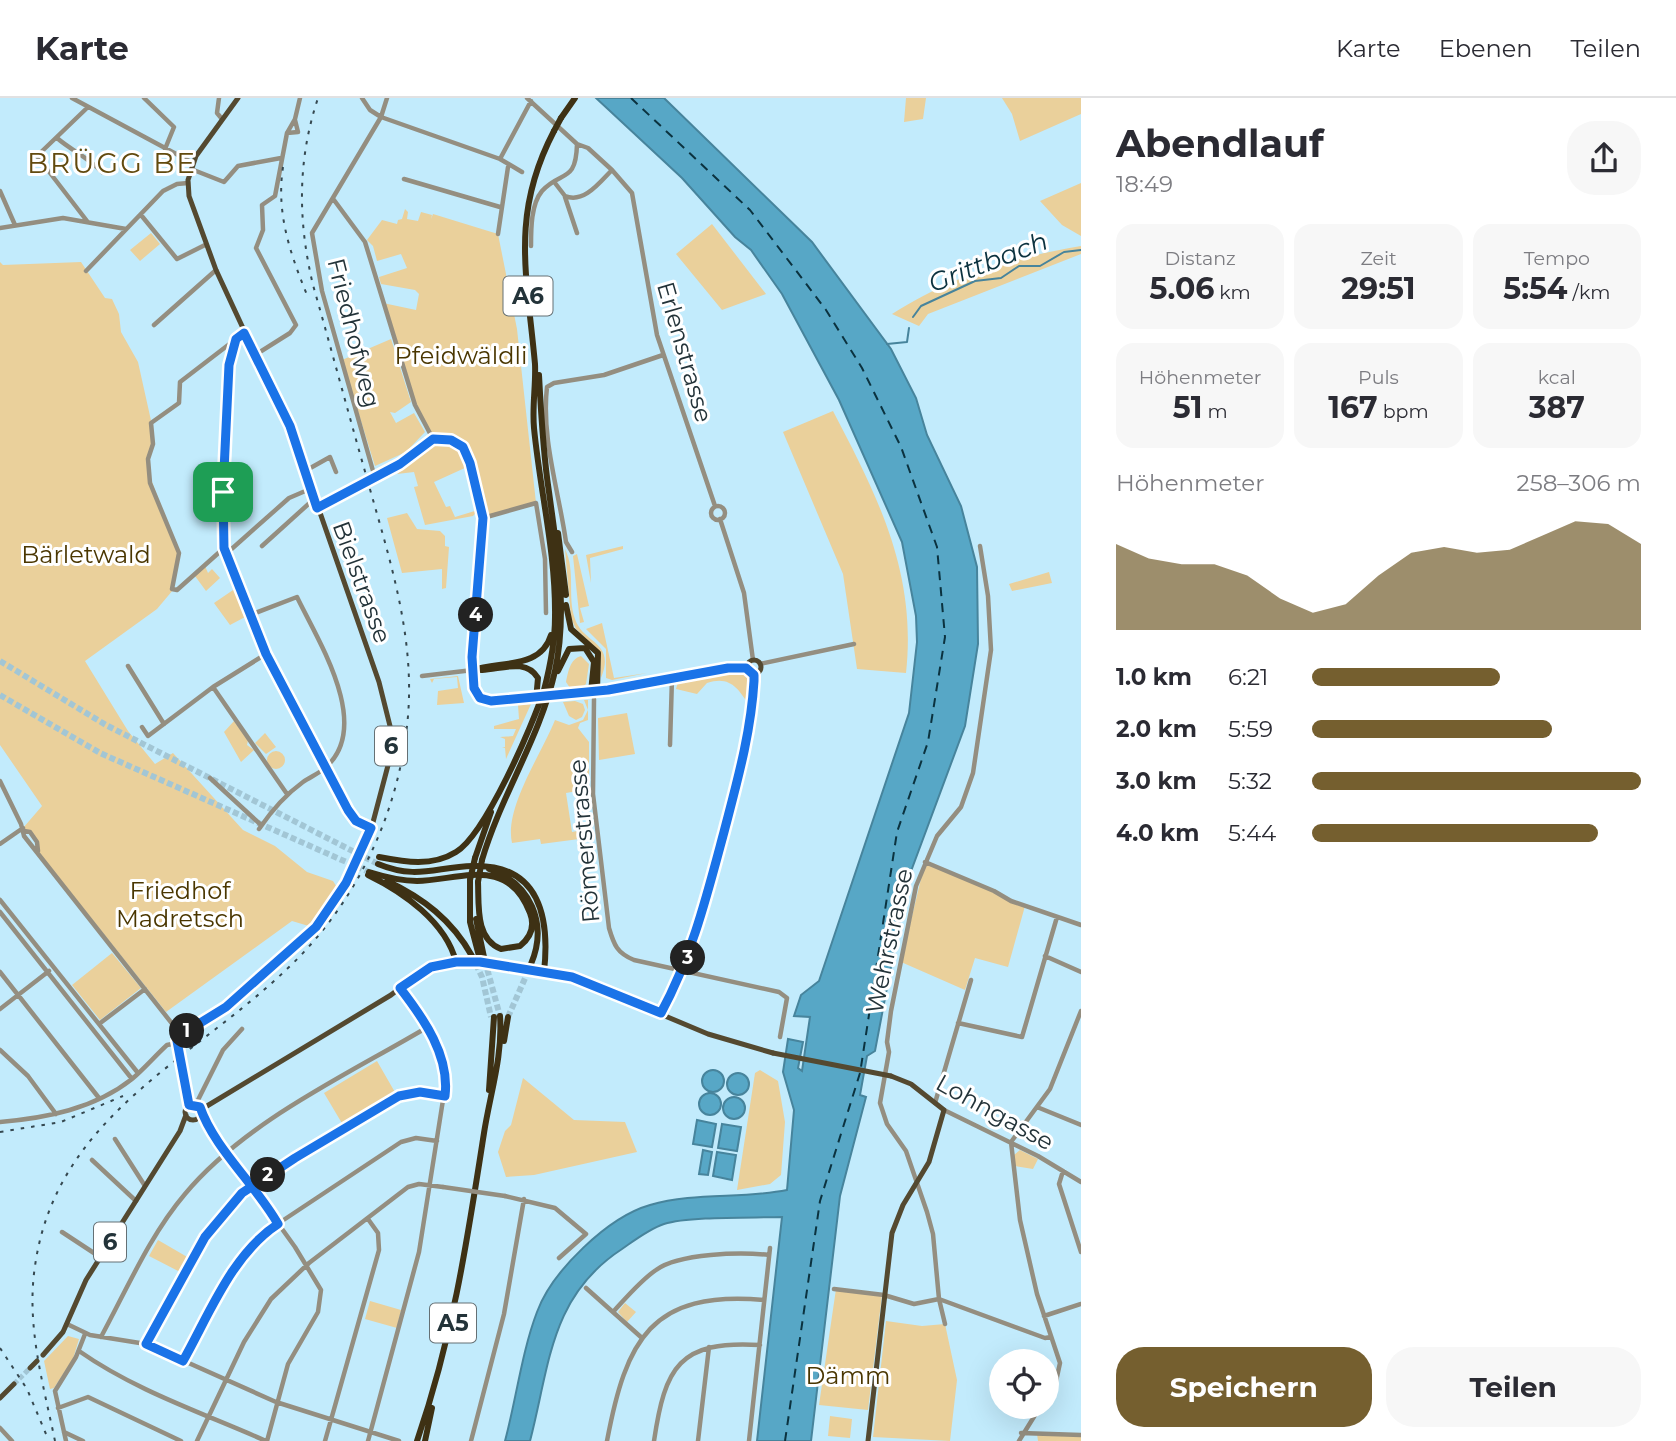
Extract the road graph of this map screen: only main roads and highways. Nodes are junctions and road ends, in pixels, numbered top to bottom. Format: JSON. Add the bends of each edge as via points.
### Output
{"nodes":[{"id":1,"x":238,"y":98,"type":"edge"},
{"id":2,"x":574,"y":99,"type":"edge"},
{"id":3,"x":538,"y":428,"type":"junction"},
{"id":4,"x":550,"y":502,"type":"junction"},
{"id":5,"x":317,"y":508,"type":"junction"},
{"id":6,"x":555,"y":620,"type":"junction"},
{"id":7,"x":746,"y":668,"type":"junction"},
{"id":8,"x":473,"y":670,"type":"junction"},
{"id":9,"x":596,"y":670,"type":"junction"},
{"id":10,"x":754,"y":675,"type":"junction"},
{"id":11,"x":551,"y":689,"type":"junction"},
{"id":12,"x":594,"y":694,"type":"junction"},
{"id":13,"x":535,"y":712,"type":"junction"},
{"id":14,"x":493,"y":803,"type":"junction"},
{"id":15,"x":478,"y":861,"type":"junction"},
{"id":16,"x":368,"y":874,"type":"junction"},
{"id":17,"x":478,"y":882,"type":"junction"},
{"id":18,"x":478,"y":956,"type":"junction"},
{"id":19,"x":453,"y":962,"type":"junction"},
{"id":20,"x":531,"y":964,"type":"tunnel mouth"},
{"id":21,"x":544,"y":972,"type":"junction"},
{"id":22,"x":661,"y":1013,"type":"junction"},
{"id":23,"x":509,"y":1017,"type":"tunnel mouth"},
{"id":24,"x":497,"y":1066,"type":"junction"},
{"id":25,"x":192,"y":1105,"type":"junction"},
{"id":26,"x":201,"y":1113,"type":"junction"},
{"id":27,"x":186,"y":1115,"type":"junction"},
{"id":28,"x":487,"y":1116,"type":"junction"},
{"id":29,"x":193,"y":1121,"type":"junction"},
{"id":30,"x":180,"y":1131,"type":"junction"},
{"id":31,"x":43,"y":1355,"type":"dead end"},
{"id":32,"x":37,"y":1361,"type":"dead end"},
{"id":33,"x":30,"y":1368,"type":"tunnel mouth"},
{"id":34,"x":14,"y":1384,"type":"tunnel mouth"},
{"id":35,"x":433,"y":1396,"type":"junction"},
{"id":36,"x":0,"y":1398,"type":"edge"},
{"id":37,"x":417,"y":1441,"type":"edge"},
{"id":38,"x":425,"y":1441,"type":"edge"},
{"id":39,"x":868,"y":1441,"type":"edge"}],
"edges":[{"from":1,"to":5,"type":"main road","name":"Bielstrasse","number":"6","via":[[192,166],[188,183],[191,204],[244,333],[290,426]]},
{"from":2,"to":3,"type":"highway","number":"A6","bridge":true,"via":[[538,165],[528,197],[524,236]]},
{"from":3,"to":4,"type":"highway","number":"A6"},
{"from":3,"to":6,"type":"highway","number":"A6"},
{"from":4,"to":9,"type":"highway","via":[[564,567],[567,620],[575,633],[596,649]]},
{"from":4,"to":11,"type":"highway","number":"A6","via":[[562,606]]},
{"from":5,"to":8,"type":"main road","bridge":true,"via":[[378,477],[433,439],[451,440],[465,450],[483,518]]},
{"from":5,"to":25,"type":"main road","name":"Bielstrasse","number":"6","bridge":true,"via":[[379,682],[391,730],[389,769],[371,828],[338,896],[303,940],[226,1007],[181,1035],[177,1046],[180,1067]]},
{"from":6,"to":8,"type":"highway","via":[[547,647],[538,656]]},
{"from":6,"to":13,"type":"highway","number":"A6","via":[[549,670]]},
{"from":7,"to":10,"type":"main road"},
{"from":7,"to":10,"type":"main road","via":[[753,660],[760,664]]},
{"from":7,"to":12,"type":"main road"},
{"from":8,"to":12,"type":"main road","bridge":true,"via":[[480,698],[495,701]]},
{"from":8,"to":13,"type":"highway","via":[[518,666],[532,670],[539,684]]},
{"from":9,"to":11,"type":"highway","via":[[592,654],[574,647],[565,655]]},
{"from":9,"to":12,"type":"highway"},
{"from":10,"to":22,"type":"main road","via":[[742,761],[700,922]]},
{"from":11,"to":15,"type":"highway","number":"A6"},
{"from":13,"to":14,"type":"highway","number":"A6"},
{"from":14,"to":15,"type":"highway","number":"A6"},
{"from":14,"to":15,"type":"highway","via":[[474,836],[448,856],[417,863],[379,861],[417,874]]},
{"from":15,"to":17,"type":"highway","number":"A6","bridge":true},
{"from":15,"to":18,"type":"highway","number":"A6","bridge":true,"via":[[470,880],[470,922]]},
{"from":15,"to":20,"type":"highway","via":[[509,878],[530,901],[539,937]]},
{"from":15,"to":21,"type":"highway","via":[[511,872],[534,894],[545,925]]},
{"from":16,"to":17,"type":"highway","via":[[405,881],[470,873],[497,878],[517,892],[531,916],[531,932],[520,946],[501,949],[486,938]]},
{"from":16,"to":18,"type":"highway","via":[[407,890],[434,908]]},
{"from":16,"to":19,"type":"highway","via":[[418,908],[446,939]]},
{"from":17,"to":18,"type":"highway","number":"A6"},
{"from":19,"to":21,"type":"main road","name":"Lohngasse"},
{"from":19,"to":26,"type":"main road","via":[[424,970]]},
{"from":21,"to":22,"type":"main road","name":"Lohngasse","via":[[584,981]]},
{"from":22,"to":39,"type":"main road","name":"Lohngasse","bridge":true,"via":[[728,1042],[891,1076],[911,1084],[944,1110],[932,1153],[892,1233]]},
{"from":23,"to":24,"type":"highway","number":"A5"},
{"from":24,"to":28,"type":"highway","number":"A5"},
{"from":24,"to":28,"type":"highway","number":"A5","via":[[495,1017]]},
{"from":25,"to":26,"type":"main road"},
{"from":25,"to":27,"type":"main road"},
{"from":26,"to":29,"type":"main road"},
{"from":27,"to":29,"type":"main road"},
{"from":27,"to":30,"type":"main road","number":"6"},
{"from":28,"to":35,"type":"highway","number":"A5","via":[[457,1301]]},
{"from":29,"to":30,"type":"main road","number":"6"},
{"from":30,"to":31,"type":"main road","number":"6","via":[[100,1257],[67,1324]]},
{"from":32,"to":33,"type":"main road"},
{"from":34,"to":36,"type":"main road"},
{"from":35,"to":37,"type":"highway","number":"A5"},
{"from":35,"to":38,"type":"highway","number":"A5"}]}
